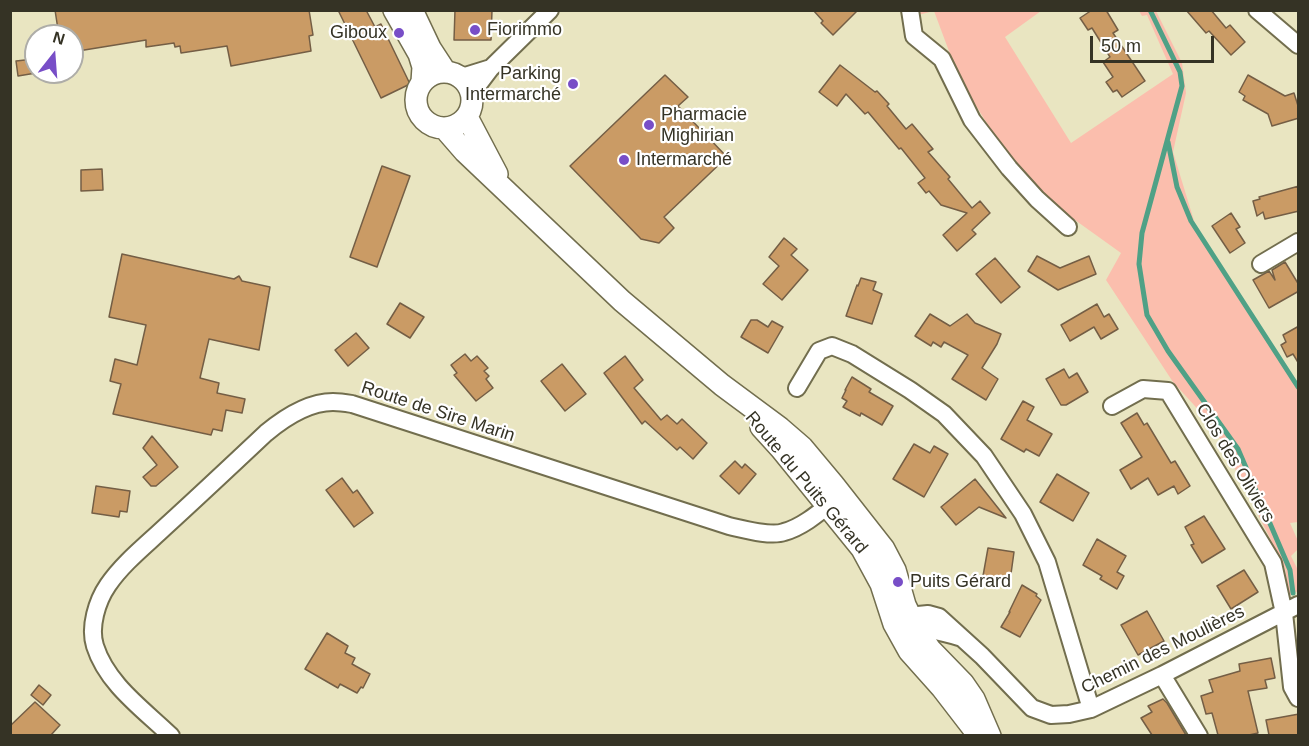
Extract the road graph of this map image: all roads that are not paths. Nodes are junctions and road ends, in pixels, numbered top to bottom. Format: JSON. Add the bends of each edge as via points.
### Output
{"nodes":[{"id":1,"x":394,"y":10,"type":"edge"},
{"id":2,"x":411,"y":10,"type":"edge"},
{"id":3,"x":550,"y":10,"type":"edge"},
{"id":4,"x":910,"y":10,"type":"edge"},
{"id":5,"x":1257,"y":10,"type":"edge"},
{"id":6,"x":1299,"y":45,"type":"edge"},
{"id":7,"x":459,"y":80,"type":"junction"},
{"id":8,"x":422,"y":82,"type":"junction"},
{"id":9,"x":467,"y":117,"type":"junction"},
{"id":10,"x":445,"y":129,"type":"junction"},
{"id":11,"x":506,"y":190,"type":"junction"},
{"id":12,"x":1068,"y":227,"type":"dead end"},
{"id":13,"x":1299,"y":242,"type":"edge"},
{"id":14,"x":1261,"y":264,"type":"dead end"},
{"id":15,"x":797,"y":388,"type":"dead end"},
{"id":16,"x":1112,"y":406,"type":"dead end"},
{"id":17,"x":835,"y":500,"type":"junction"},
{"id":18,"x":1291,"y":609,"type":"edge"},
{"id":19,"x":908,"y":625,"type":"junction"},
{"id":20,"x":1162,"y":675,"type":"junction"},
{"id":21,"x":1299,"y":698,"type":"edge"},
{"id":22,"x":1090,"y":709,"type":"junction"},
{"id":23,"x":171,"y":735,"type":"edge"},
{"id":24,"x":978,"y":735,"type":"edge"},
{"id":25,"x":990,"y":735,"type":"edge"},
{"id":26,"x":1199,"y":735,"type":"edge"}],
"edges":[{"from":1,"to":8,"type":"main road","via":[[419,54]]},
{"from":2,"to":7,"type":"main road","via":[[430,48]]},
{"from":3,"to":7,"type":"street","via":[[491,68]]},
{"from":4,"to":12,"type":"street","via":[[914,36],[942,59],[972,120],[1009,168]]},
{"from":5,"to":6,"type":"street"},
{"from":7,"to":8,"type":"main road","via":[[431,75]]},
{"from":7,"to":9,"type":"main road","via":[[472,106]]},
{"from":8,"to":10,"type":"main road","via":[[416,98],[419,113],[429,124]]},
{"from":9,"to":10,"type":"main road"},
{"from":9,"to":11,"type":"main road","name":"Route du Puits Gérard"},
{"from":10,"to":11,"type":"main road","name":"Route du Puits Gérard"},
{"from":11,"to":17,"type":"main road","name":"Route du Puits Gérard","via":[[622,301],[722,385]]},
{"from":13,"to":14,"type":"street"},
{"from":15,"to":22,"type":"street","via":[[819,351],[832,346],[852,354],[944,414],[984,456],[1023,514],[1047,562]]},
{"from":16,"to":18,"type":"street","name":"Clos des Oliviers","via":[[1143,389],[1168,391],[1273,563]]},
{"from":17,"to":19,"type":"main road","name":"Route du Puits Gérard"},
{"from":17,"to":23,"type":"street","name":"Route de Sire Marin","via":[[783,533],[760,532],[729,526],[352,404],[317,405],[281,420],[135,555],[102,594],[93,633],[105,666],[117,685]]},
{"from":18,"to":20,"type":"street","name":"Chemin des Moulières"},
{"from":18,"to":21,"type":"street","via":[[1292,687]]},
{"from":19,"to":22,"type":"street","name":"Chemin des Moulières","via":[[962,638],[1032,708],[1052,715]]},
{"from":19,"to":24,"type":"main road","name":"Route du Puits Gérard","via":[[915,659]]},
{"from":19,"to":25,"type":"main road","name":"Route du Puits Gérard","via":[[963,683]]},
{"from":20,"to":22,"type":"street","name":"Chemin des Moulières"},
{"from":20,"to":26,"type":"street"}]}
